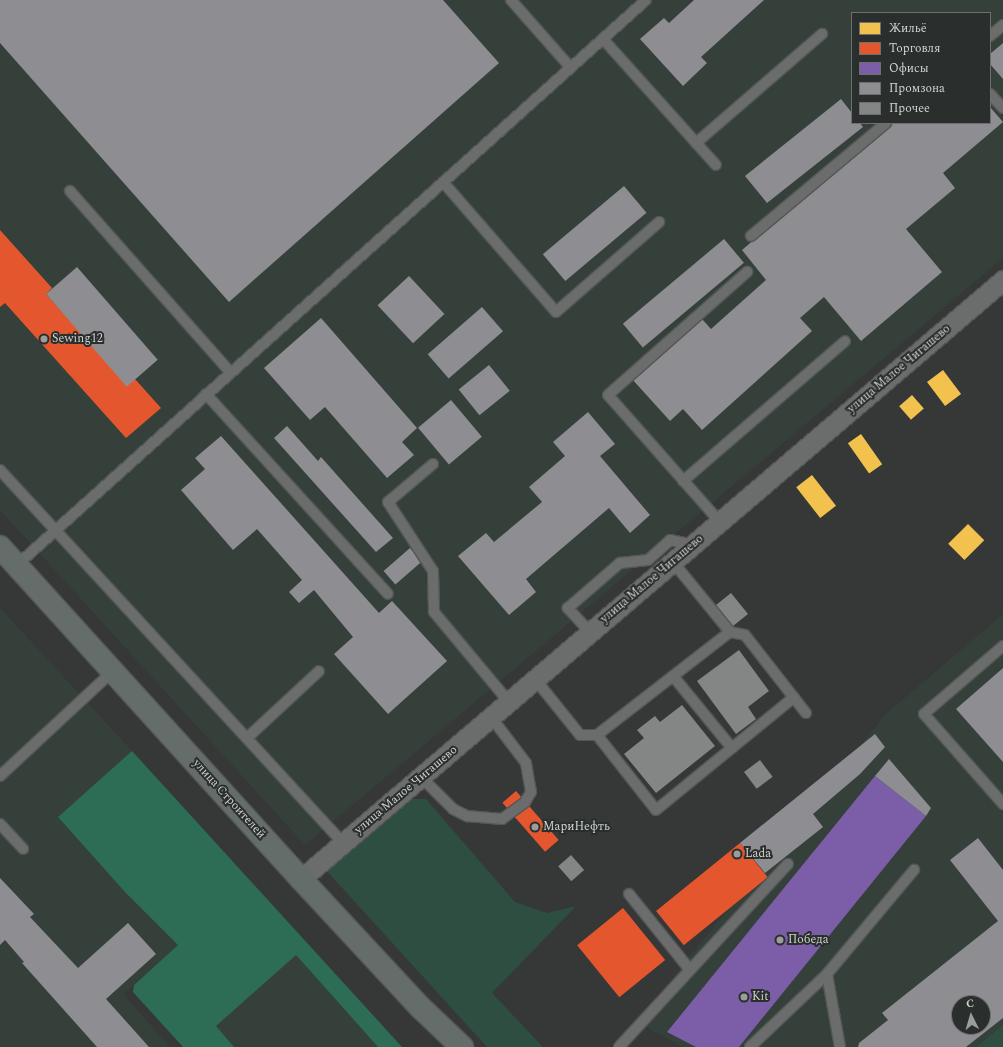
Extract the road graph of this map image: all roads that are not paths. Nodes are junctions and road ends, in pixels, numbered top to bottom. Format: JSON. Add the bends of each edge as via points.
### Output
{"nodes":[{"id":1,"x":511,"y":0,"type":"edge"},
{"id":2,"x":646,"y":0,"type":"edge"},
{"id":3,"x":1003,"y":25,"type":"edge"},
{"id":4,"x":822,"y":34,"type":"dead end"},
{"id":5,"x":991,"y":35,"type":"edge"},
{"id":6,"x":602,"y":39,"type":"junction"},
{"id":7,"x":570,"y":67,"type":"junction"},
{"id":8,"x":991,"y":95,"type":"edge"},
{"id":9,"x":1003,"y":108,"type":"edge"},
{"id":10,"x":885,"y":124,"type":"edge"},
{"id":11,"x":696,"y":143,"type":"junction"},
{"id":12,"x":716,"y":165,"type":"dead end"},
{"id":13,"x":443,"y":182,"type":"junction"},
{"id":14,"x":70,"y":191,"type":"dead end"},
{"id":15,"x":659,"y":222,"type":"dead end"},
{"id":16,"x":751,"y":236,"type":"dead end"},
{"id":17,"x":747,"y":272,"type":"dead end"},
{"id":18,"x":1003,"y":280,"type":"edge"},
{"id":19,"x":845,"y":341,"type":"dead end"},
{"id":20,"x":230,"y":372,"type":"junction"},
{"id":21,"x":206,"y":394,"type":"junction"},
{"id":22,"x":433,"y":464,"type":"dead end"},
{"id":23,"x":0,"y":470,"type":"edge"},
{"id":24,"x":683,"y":481,"type":"junction"},
{"id":25,"x":720,"y":522,"type":"junction"},
{"id":26,"x":55,"y":529,"type":"junction"},
{"id":27,"x":693,"y":545,"type":"junction"},
{"id":28,"x":0,"y":547,"type":"edge"},
{"id":29,"x":673,"y":562,"type":"junction"},
{"id":30,"x":17,"y":565,"type":"junction"},
{"id":31,"x":388,"y":594,"type":"dead end"},
{"id":32,"x":590,"y":632,"type":"junction"},
{"id":33,"x":730,"y":632,"type":"junction"},
{"id":34,"x":1003,"y":646,"type":"edge"},
{"id":35,"x":114,"y":671,"type":"junction"},
{"id":36,"x":319,"y":671,"type":"dead end"},
{"id":37,"x":673,"y":676,"type":"junction"},
{"id":38,"x":535,"y":679,"type":"junction"},
{"id":39,"x":794,"y":698,"type":"junction"},
{"id":40,"x":509,"y":702,"type":"junction"},
{"id":41,"x":806,"y":713,"type":"dead end"},
{"id":42,"x":491,"y":717,"type":"junction"},
{"id":43,"x":597,"y":735,"type":"junction"},
{"id":44,"x":247,"y":738,"type":"junction"},
{"id":45,"x":732,"y":748,"type":"junction"},
{"id":46,"x":0,"y":776,"type":"edge"},
{"id":47,"x":421,"y":777,"type":"junction"},
{"id":48,"x":1003,"y":804,"type":"edge"},
{"id":49,"x":0,"y":824,"type":"edge"},
{"id":50,"x":343,"y":843,"type":"junction"},
{"id":51,"x":23,"y":849,"type":"dead end"},
{"id":52,"x":788,"y":864,"type":"dead end"},
{"id":53,"x":914,"y":870,"type":"dead end"},
{"id":54,"x":301,"y":879,"type":"junction"},
{"id":55,"x":629,"y":894,"type":"dead end"},
{"id":56,"x":690,"y":970,"type":"junction"},
{"id":57,"x":826,"y":974,"type":"junction"},
{"id":58,"x":455,"y":1044,"type":"edge"},
{"id":59,"x":619,"y":1047,"type":"edge"},
{"id":60,"x":750,"y":1047,"type":"edge"},
{"id":61,"x":840,"y":1047,"type":"edge"}],
"edges":[{"from":1,"to":7,"type":"lane"},
{"from":2,"to":6,"type":"lane"},
{"from":3,"to":5,"type":"lane"},
{"from":4,"to":11,"type":"lane"},
{"from":6,"to":7,"type":"lane"},
{"from":6,"to":11,"type":"lane"},
{"from":7,"to":13,"type":"lane"},
{"from":8,"to":9,"type":"lane"},
{"from":10,"to":16,"type":"lane"},
{"from":11,"to":12,"type":"lane"},
{"from":13,"to":15,"type":"lane","via":[[556,312]]},
{"from":13,"to":20,"type":"lane"},
{"from":14,"to":20,"type":"lane"},
{"from":17,"to":24,"type":"lane","via":[[608,395]]},
{"from":18,"to":25,"type":"street","name":"улица Малое Чигашево"},
{"from":19,"to":24,"type":"lane"},
{"from":20,"to":21,"type":"lane"},
{"from":21,"to":26,"type":"lane"},
{"from":21,"to":31,"type":"lane"},
{"from":22,"to":40,"type":"lane","via":[[388,502],[434,571],[434,612]]},
{"from":23,"to":26,"type":"lane"},
{"from":24,"to":25,"type":"lane"},
{"from":25,"to":27,"type":"street","name":"улица Малое Чигашево"},
{"from":26,"to":30,"type":"lane"},
{"from":26,"to":44,"type":"lane"},
{"from":27,"to":29,"type":"street","name":"улица Малое Чигашево"},
{"from":27,"to":32,"type":"lane","via":[[670,540],[648,560],[620,563],[568,608]]},
{"from":28,"to":30,"type":"main road","name":"улица Строителей"},
{"from":29,"to":32,"type":"street","name":"улица Малое Чигашево"},
{"from":29,"to":33,"type":"lane"},
{"from":30,"to":35,"type":"main road","name":"улица Строителей"},
{"from":32,"to":38,"type":"street","name":"улица Малое Чигашево"},
{"from":33,"to":37,"type":"lane"},
{"from":33,"to":39,"type":"lane","via":[[745,635]]},
{"from":34,"to":48,"type":"lane","via":[[924,714]]},
{"from":35,"to":46,"type":"lane"},
{"from":35,"to":54,"type":"main road","name":"улица Строителей"},
{"from":36,"to":44,"type":"lane"},
{"from":37,"to":43,"type":"lane"},
{"from":37,"to":45,"type":"lane"},
{"from":38,"to":40,"type":"street","name":"улица Малое Чигашево"},
{"from":38,"to":43,"type":"lane","via":[[580,735]]},
{"from":39,"to":41,"type":"lane"},
{"from":39,"to":45,"type":"lane"},
{"from":40,"to":42,"type":"street","name":"улица Малое Чигашево"},
{"from":42,"to":47,"type":"street","name":"улица Малое Чигашево"},
{"from":42,"to":47,"type":"lane","via":[[526,763],[531,792],[521,805],[502,819],[467,816],[453,809]]},
{"from":43,"to":45,"type":"lane","via":[[656,810]]},
{"from":44,"to":50,"type":"lane"},
{"from":47,"to":50,"type":"street","name":"улица Малое Чигашево"},
{"from":49,"to":51,"type":"lane"},
{"from":50,"to":54,"type":"street","name":"улица Малое Чигашево"},
{"from":52,"to":56,"type":"lane"},
{"from":53,"to":57,"type":"lane"},
{"from":54,"to":58,"type":"main road","name":"улица Строителей"},
{"from":55,"to":56,"type":"lane"},
{"from":56,"to":59,"type":"lane"},
{"from":57,"to":60,"type":"lane"},
{"from":57,"to":61,"type":"lane"}]}
